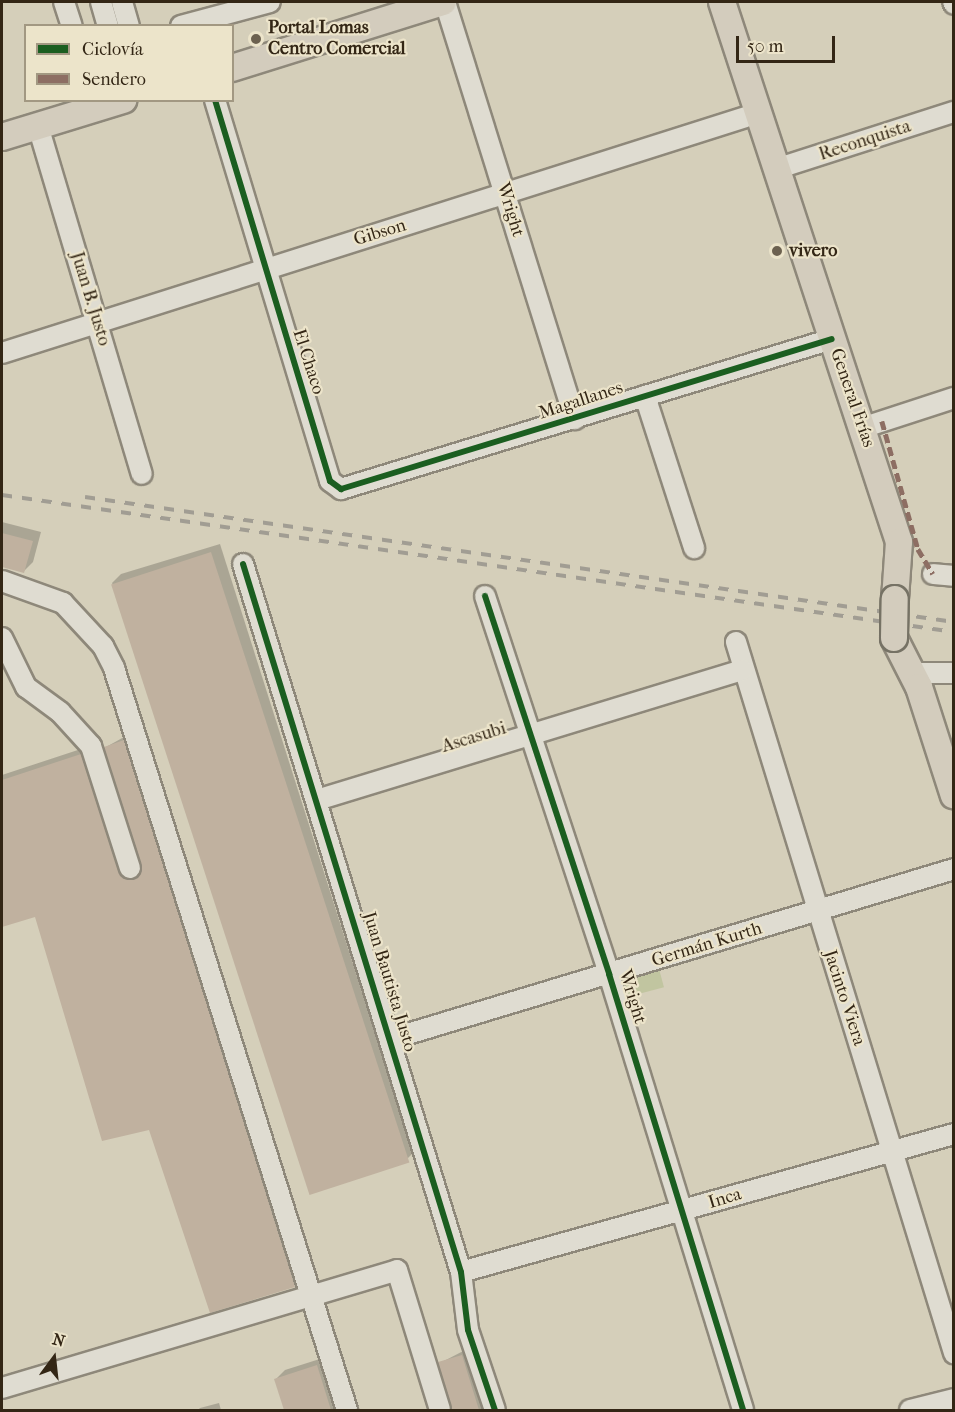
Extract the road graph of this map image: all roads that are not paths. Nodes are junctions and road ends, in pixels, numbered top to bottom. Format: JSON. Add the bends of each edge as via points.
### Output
{"nodes":[{"id":1,"x":67,"y":2,"type":"edge"},
{"id":2,"x":101,"y":2,"type":"edge"},
{"id":3,"x":122,"y":2,"type":"edge"},
{"id":4,"x":270,"y":2,"type":"edge"},
{"id":5,"x":444,"y":2,"type":"edge"},
{"id":6,"x":722,"y":2,"type":"edge"},
{"id":7,"x":240,"y":10,"type":"junction"},
{"id":8,"x":72,"y":24,"type":"edge"},
{"id":9,"x":107,"y":24,"type":"edge"},
{"id":10,"x":128,"y":24,"type":"edge"},
{"id":11,"x":188,"y":24,"type":"edge"},
{"id":12,"x":224,"y":24,"type":"edge"},
{"id":13,"x":234,"y":67,"type":"edge"},
{"id":14,"x":216,"y":102,"type":"edge"},
{"id":15,"x":97,"y":104,"type":"edge"},
{"id":16,"x":758,"y":112,"type":"junction"},
{"id":17,"x":954,"y":112,"type":"edge"},
{"id":18,"x":38,"y":126,"type":"junction"},
{"id":19,"x":2,"y":137,"type":"edge"},
{"id":20,"x":776,"y":169,"type":"junction"},
{"id":21,"x":505,"y":194,"type":"junction"},
{"id":22,"x":263,"y":269,"type":"junction"},
{"id":23,"x":97,"y":322,"type":"junction"},
{"id":24,"x":831,"y":339,"type":"junction"},
{"id":25,"x":2,"y":353,"type":"edge"},
{"id":26,"x":645,"y":396,"type":"junction"},
{"id":27,"x":954,"y":398,"type":"edge"},
{"id":28,"x":575,"y":419,"type":"junction"},
{"id":29,"x":862,"y":428,"type":"junction"},
{"id":30,"x":142,"y":474,"type":"dead end"},
{"id":31,"x":341,"y":489,"type":"joint"},
{"id":32,"x":694,"y":548,"type":"dead end"},
{"id":33,"x":243,"y":564,"type":"dead end"},
{"id":34,"x":933,"y":574,"type":"dead end"},
{"id":35,"x":954,"y":576,"type":"edge"},
{"id":36,"x":2,"y":580,"type":"edge"},
{"id":37,"x":484,"y":596,"type":"dead end"},
{"id":38,"x":2,"y":638,"type":"edge"},
{"id":39,"x":736,"y":642,"type":"dead end"},
{"id":40,"x":743,"y":670,"type":"junction"},
{"id":41,"x":954,"y":673,"type":"edge"},
{"id":42,"x":913,"y":674,"type":"junction"},
{"id":43,"x":532,"y":736,"type":"junction"},
{"id":44,"x":954,"y":796,"type":"edge"},
{"id":45,"x":317,"y":800,"type":"junction"},
{"id":46,"x":130,"y":868,"type":"dead end"},
{"id":47,"x":954,"y":869,"type":"edge"},
{"id":48,"x":816,"y":912,"type":"junction"},
{"id":49,"x":609,"y":974,"type":"junction"},
{"id":50,"x":391,"y":1039,"type":"junction"},
{"id":51,"x":954,"y":1134,"type":"edge"},
{"id":52,"x":892,"y":1148,"type":"junction"},
{"id":53,"x":683,"y":1211,"type":"junction"},
{"id":54,"x":461,"y":1272,"type":"junction"},
{"id":55,"x":313,"y":1296,"type":"junction"},
{"id":56,"x":954,"y":1353,"type":"edge"},
{"id":57,"x":2,"y":1388,"type":"edge"},
{"id":58,"x":954,"y":1399,"type":"edge"},
{"id":59,"x":347,"y":1410,"type":"edge"},
{"id":60,"x":440,"y":1410,"type":"edge"},
{"id":61,"x":495,"y":1410,"type":"edge"},
{"id":62,"x":743,"y":1410,"type":"edge"},
{"id":63,"x":910,"y":1410,"type":"edge"}],
"edges":[{"from":1,"to":8,"type":"street"},
{"from":2,"to":9,"type":"street"},
{"from":3,"to":10,"type":"street"},
{"from":4,"to":7,"type":"street"},
{"from":5,"to":13,"type":"main road"},
{"from":5,"to":21,"type":"street","name":"Wright"},
{"from":6,"to":16,"type":"main road","name":"General Frías"},
{"from":7,"to":11,"type":"street"},
{"from":7,"to":12,"type":"street"},
{"from":14,"to":22,"type":"street","name":"El Chaco"},
{"from":15,"to":18,"type":"main road"},
{"from":16,"to":20,"type":"main road","name":"General Frías"},
{"from":16,"to":21,"type":"street","name":"Gibson"},
{"from":17,"to":20,"type":"street","name":"Reconquista"},
{"from":18,"to":19,"type":"main road"},
{"from":18,"to":23,"type":"street","name":"Juan B. Justo"},
{"from":20,"to":24,"type":"main road","name":"General Frías"},
{"from":21,"to":22,"type":"street","name":"Gibson"},
{"from":21,"to":28,"type":"street","name":"Wright"},
{"from":22,"to":23,"type":"street","name":"Gibson"},
{"from":22,"to":31,"type":"street","name":"El Chaco","via":[[330,481]]},
{"from":23,"to":25,"type":"street","name":"Gibson"},
{"from":23,"to":30,"type":"street","name":"Juan B. Justo"},
{"from":24,"to":26,"type":"street","name":"Magallanes"},
{"from":24,"to":29,"type":"main road","name":"General Frías"},
{"from":26,"to":28,"type":"street","name":"Magallanes"},
{"from":26,"to":32,"type":"street"},
{"from":27,"to":29,"type":"street"},
{"from":28,"to":31,"type":"street","name":"Magallanes"},
{"from":29,"to":42,"type":"main road","name":"General Frías","bridge":true,"via":[[899,542],[894,638]]},
{"from":33,"to":45,"type":"street","name":"Juan Bautista Justo"},
{"from":34,"to":35,"type":"street"},
{"from":36,"to":55,"type":"street","via":[[63,603],[104,645],[114,668]]},
{"from":37,"to":43,"type":"street","name":"Wright"},
{"from":38,"to":46,"type":"street","via":[[26,687],[60,712],[91,746]]},
{"from":39,"to":40,"type":"street","name":"Jacinto Viera"},
{"from":40,"to":43,"type":"street","name":"Ascasubi"},
{"from":40,"to":48,"type":"street","name":"Jacinto Viera"},
{"from":41,"to":42,"type":"street"},
{"from":42,"to":44,"type":"main road","name":"General Frías"},
{"from":43,"to":45,"type":"street","name":"Ascasubi"},
{"from":43,"to":49,"type":"street","name":"Wright"},
{"from":45,"to":50,"type":"street","name":"Juan Bautista Justo"},
{"from":47,"to":48,"type":"street","name":"Germán Kurth"},
{"from":48,"to":49,"type":"street","name":"Germán Kurth"},
{"from":48,"to":52,"type":"street","name":"Jacinto Viera"},
{"from":49,"to":50,"type":"street","name":"Germán Kurth"},
{"from":49,"to":53,"type":"street","name":"Wright"},
{"from":50,"to":54,"type":"street","name":"Juan Bautista Justo"},
{"from":51,"to":52,"type":"street","name":"Inca"},
{"from":52,"to":53,"type":"street","name":"Inca"},
{"from":52,"to":56,"type":"street","name":"Jacinto Viera"},
{"from":53,"to":54,"type":"street","name":"Inca"},
{"from":53,"to":62,"type":"street","name":"Wright"},
{"from":54,"to":61,"type":"street","name":"Juan Bautista Justo","via":[[468,1330]]},
{"from":55,"to":57,"type":"street"},
{"from":55,"to":59,"type":"street"},
{"from":55,"to":60,"type":"street","via":[[397,1270]]},
{"from":58,"to":63,"type":"street"}]}
